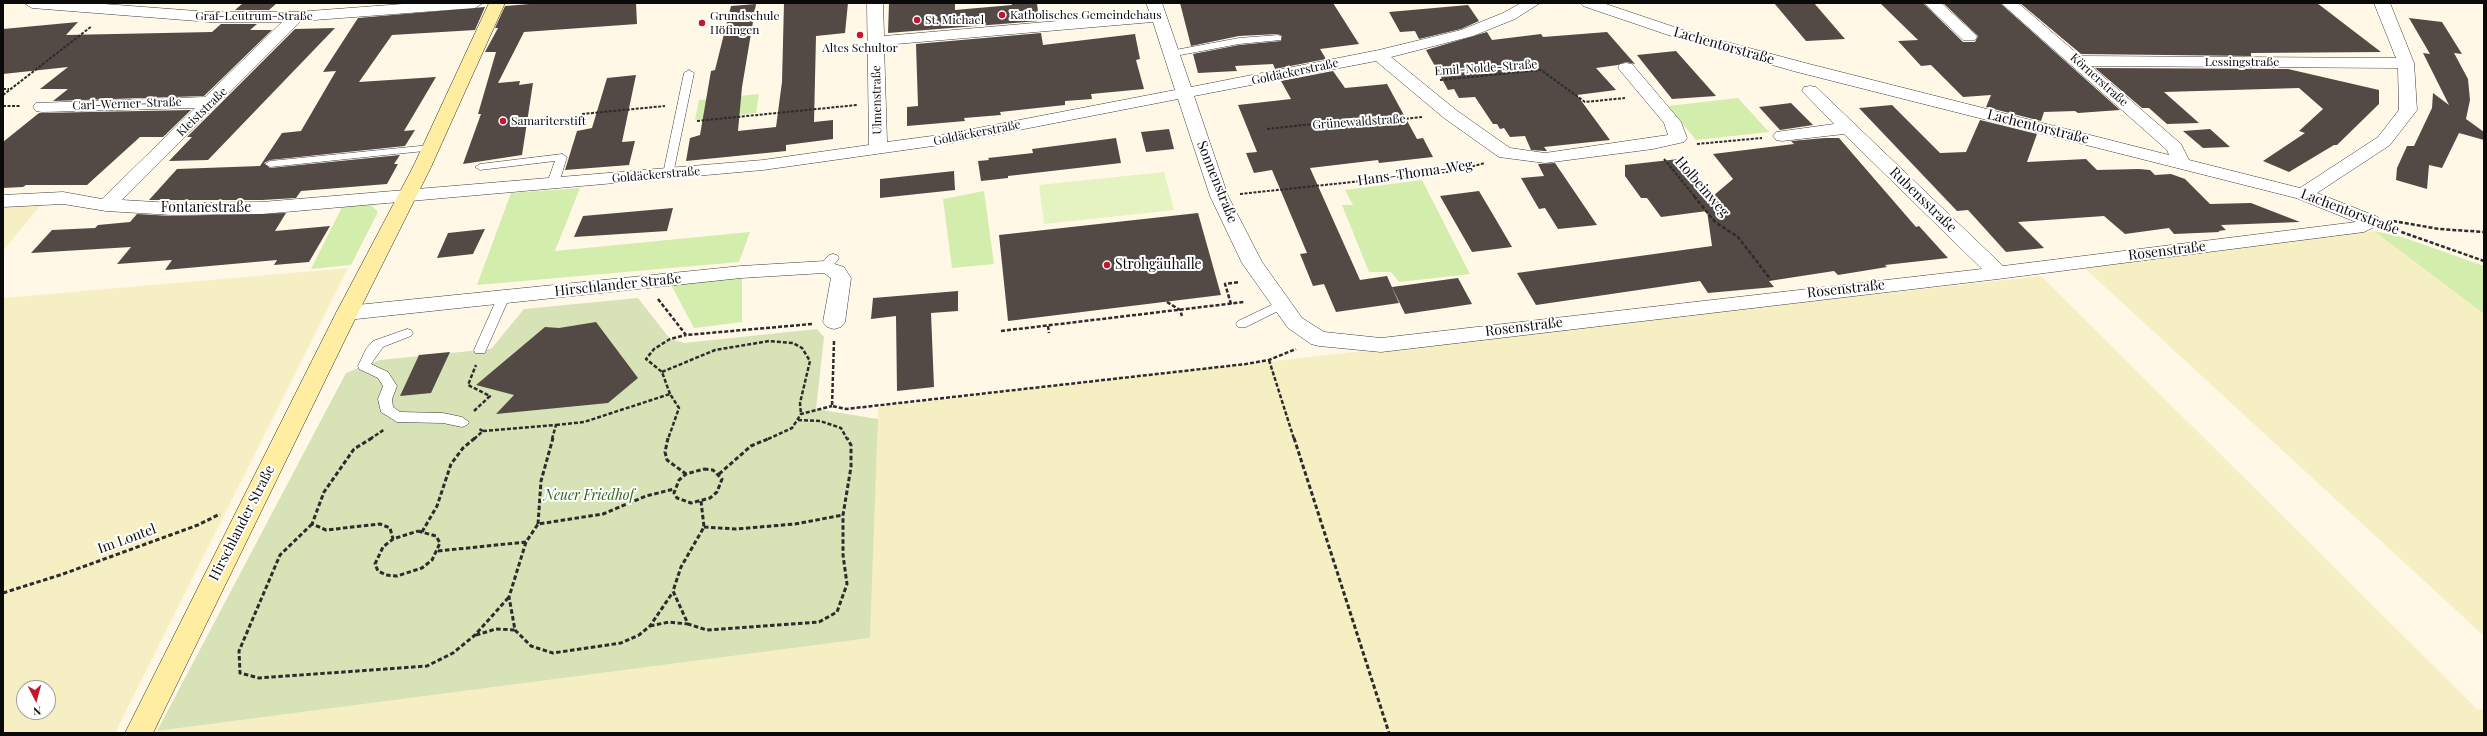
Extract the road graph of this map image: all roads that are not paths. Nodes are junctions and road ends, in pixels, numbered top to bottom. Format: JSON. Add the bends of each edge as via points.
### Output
{"nodes":[{"id":1,"x":32,"y":3,"type":"edge"},
{"id":2,"x":475,"y":3,"type":"edge"},
{"id":3,"x":497,"y":3,"type":"edge"},
{"id":4,"x":875,"y":3,"type":"edge"},
{"id":5,"x":1532,"y":3,"type":"edge"},
{"id":6,"x":1588,"y":3,"type":"edge"},
{"id":7,"x":1932,"y":3,"type":"edge"},
{"id":8,"x":2009,"y":3,"type":"edge"},
{"id":9,"x":2382,"y":3,"type":"edge"},
{"id":10,"x":138,"y":7,"type":"edge"},
{"id":11,"x":1156,"y":10,"type":"edge"},
{"id":12,"x":296,"y":17,"type":"junction"},
{"id":13,"x":1969,"y":37,"type":"dead end"},
{"id":14,"x":1278,"y":38,"type":"dead end"},
{"id":15,"x":876,"y":41,"type":"junction"},
{"id":16,"x":1170,"y":54,"type":"junction"},
{"id":17,"x":1379,"y":55,"type":"junction"},
{"id":18,"x":2078,"y":61,"type":"junction"},
{"id":19,"x":2406,"y":63,"type":"junction"},
{"id":20,"x":1626,"y":68,"type":"dead end"},
{"id":21,"x":689,"y":73,"type":"dead end"},
{"id":22,"x":1810,"y":91,"type":"dead end"},
{"id":23,"x":1184,"y":94,"type":"junction"},
{"id":24,"x":212,"y":102,"type":"junction"},
{"id":25,"x":42,"y":107,"type":"dead end"},
{"id":26,"x":1848,"y":128,"type":"junction"},
{"id":27,"x":1782,"y":136,"type":"road end"},
{"id":28,"x":430,"y":148,"type":"junction"},
{"id":29,"x":878,"y":150,"type":"junction"},
{"id":30,"x":270,"y":164,"type":"dead end"},
{"id":31,"x":2182,"y":164,"type":"junction"},
{"id":32,"x":480,"y":167,"type":"dead end"},
{"id":33,"x":668,"y":174,"type":"junction"},
{"id":34,"x":554,"y":183,"type":"junction"},
{"id":35,"x":2303,"y":194,"type":"junction"},
{"id":36,"x":408,"y":195,"type":"junction"},
{"id":37,"x":3,"y":200,"type":"edge"},
{"id":38,"x":106,"y":205,"type":"junction"},
{"id":39,"x":2371,"y":221,"type":"joint"},
{"id":40,"x":1998,"y":272,"type":"junction"},
{"id":41,"x":504,"y":296,"type":"junction"},
{"id":42,"x":1280,"y":301,"type":"junction"},
{"id":43,"x":347,"y":313,"type":"junction"},
{"id":44,"x":834,"y":322,"type":"road end"},
{"id":45,"x":1242,"y":324,"type":"dead end"},
{"id":46,"x":407,"y":333,"type":"dead end"},
{"id":47,"x":1319,"y":339,"type":"joint"},
{"id":48,"x":480,"y":350,"type":"road end"},
{"id":49,"x":462,"y":422,"type":"road end"},
{"id":50,"x":138,"y":733,"type":"edge"}],
"edges":[{"from":1,"to":10,"type":"street","name":"Graf-Leutrum-Straße","via":[[113,10]]},
{"from":2,"to":12,"type":"street","name":"Graf-Leutrum-Straße"},
{"from":3,"to":28,"type":"main road","name":"Hirschlander Straße"},
{"from":4,"to":15,"type":"street","name":"Ulmenstraße"},
{"from":5,"to":17,"type":"street","name":"Goldäckerstraße","via":[[1467,33]]},
{"from":6,"to":31,"type":"street","name":"Lachentorstraße","via":[[1683,35],[1796,66]]},
{"from":7,"to":13,"type":"street"},
{"from":8,"to":18,"type":"street","name":"Körnerstraße"},
{"from":9,"to":19,"type":"street"},
{"from":10,"to":12,"type":"street","name":"Graf-Leutrum-Straße","via":[[210,17]]},
{"from":11,"to":15,"type":"street"},
{"from":11,"to":16,"type":"street","name":"Sonnenstraße"},
{"from":12,"to":24,"type":"street","name":"Kleiststraße"},
{"from":14,"to":16,"type":"lane","via":[[1239,41]]},
{"from":15,"to":29,"type":"street","name":"Ulmenstraße"},
{"from":16,"to":23,"type":"street","name":"Sonnenstraße"},
{"from":17,"to":20,"type":"street","via":[[1450,114],[1505,153],[1545,158],[1653,144],[1678,138],[1672,122]]},
{"from":17,"to":23,"type":"street","name":"Goldäckerstraße"},
{"from":18,"to":19,"type":"street","name":"Lessingstraße"},
{"from":18,"to":31,"type":"street","name":"Körnerstraße","via":[[2175,148]]},
{"from":19,"to":35,"type":"street","via":[[2408,110],[2389,135],[2384,141]]},
{"from":21,"to":33,"type":"lane"},
{"from":22,"to":26,"type":"street","name":"Rubensstraße"},
{"from":23,"to":29,"type":"street","name":"Goldäckerstraße"},
{"from":23,"to":42,"type":"street","name":"Sonnenstraße","via":[[1219,196],[1252,263]]},
{"from":24,"to":25,"type":"street","name":"Carl-Werner-Straße"},
{"from":24,"to":38,"type":"street","name":"Kleiststraße"},
{"from":26,"to":27,"type":"street"},
{"from":26,"to":40,"type":"street","name":"Rubensstraße"},
{"from":28,"to":30,"type":"lane"},
{"from":28,"to":36,"type":"main road","name":"Hirschlander Straße"},
{"from":29,"to":33,"type":"street","name":"Goldäckerstraße"},
{"from":31,"to":35,"type":"street","name":"Lachentorstraße"},
{"from":32,"to":34,"type":"lane","via":[[562,157]]},
{"from":33,"to":34,"type":"street","name":"Goldäckerstraße"},
{"from":34,"to":36,"type":"street","name":"Goldäckerstraße"},
{"from":35,"to":39,"type":"street","name":"Lachentorstraße"},
{"from":36,"to":38,"type":"street","name":"Fontanestraße","via":[[262,208],[172,209]]},
{"from":36,"to":43,"type":"main road","name":"Hirschlander Straße"},
{"from":37,"to":38,"type":"street","name":"Fontanestraße","via":[[63,198]]},
{"from":39,"to":40,"type":"street","name":"Rosenstraße","via":[[2364,226],[2349,229]]},
{"from":40,"to":47,"type":"street","name":"Rosenstraße","via":[[1381,345]]},
{"from":41,"to":43,"type":"street","name":"Hirschlander Straße"},
{"from":41,"to":44,"type":"street","name":"Hirschlander Straße","via":[[777,270],[829,262],[841,278]]},
{"from":41,"to":48,"type":"lane"},
{"from":42,"to":45,"type":"lane"},
{"from":42,"to":47,"type":"street","name":"Sonnenstraße","via":[[1295,323]]},
{"from":43,"to":50,"type":"main road","name":"Hirschlander Straße"},
{"from":46,"to":49,"type":"lane","via":[[378,344],[364,366],[383,375],[390,386],[385,399],[386,409],[396,417],[443,418]]}]}
